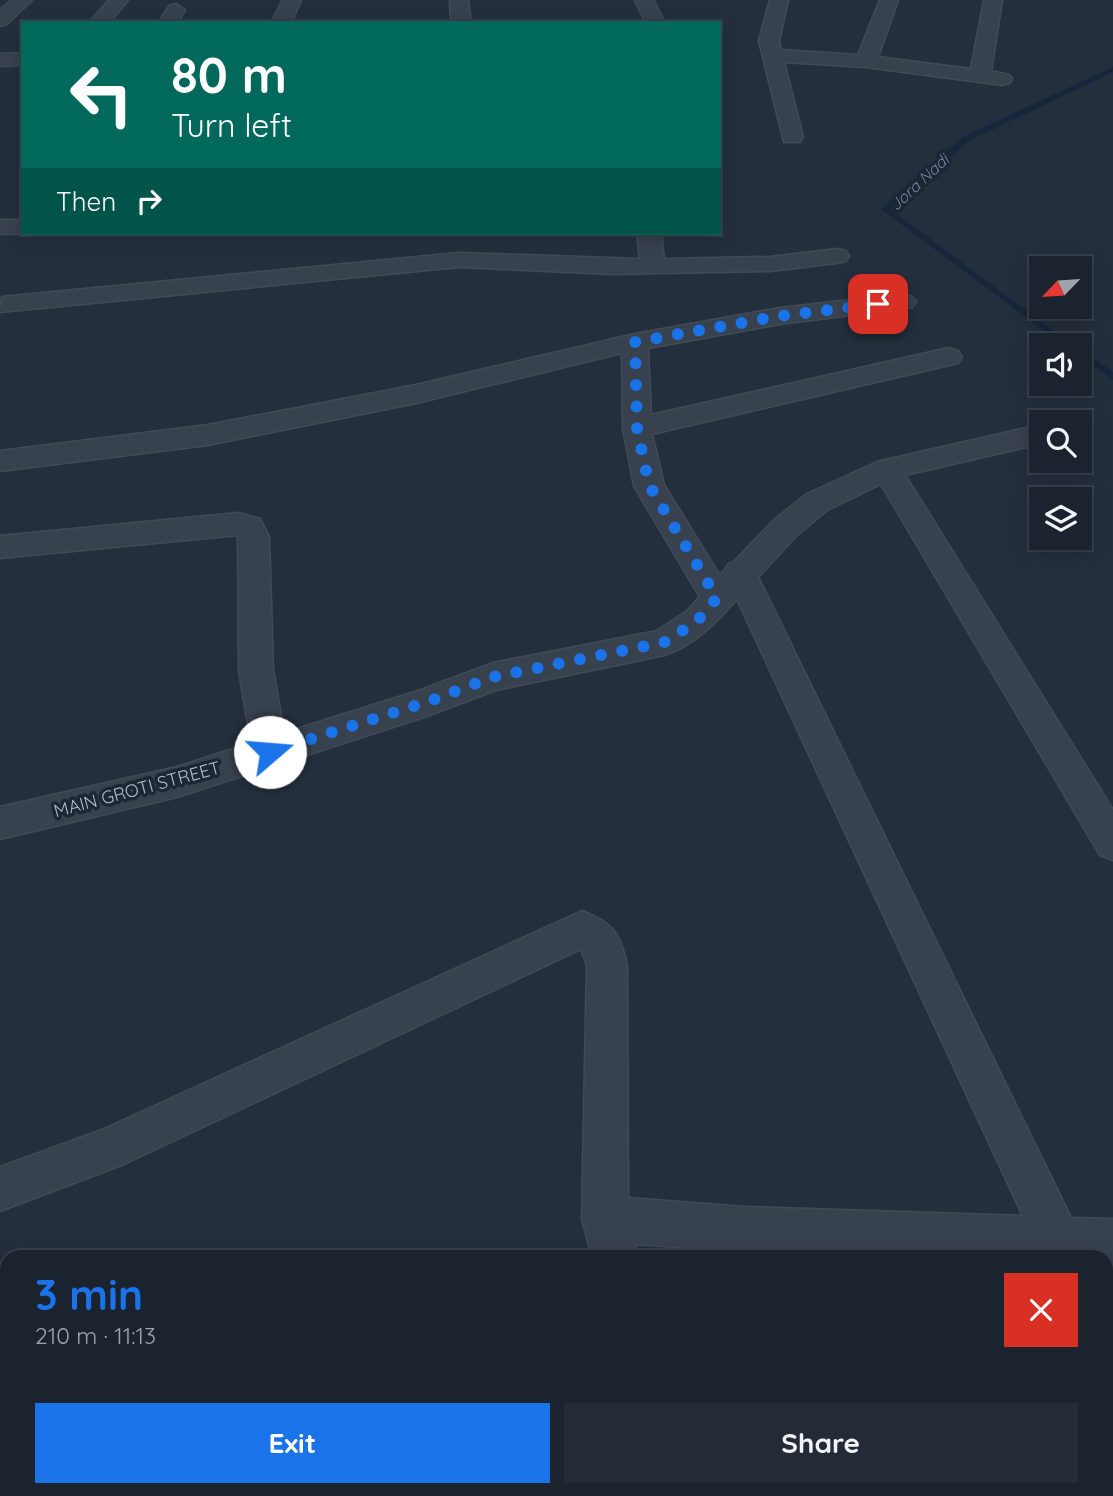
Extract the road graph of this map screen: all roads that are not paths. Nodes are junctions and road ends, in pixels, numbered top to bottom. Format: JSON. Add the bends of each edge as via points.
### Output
{"nodes":[{"id":1,"x":23,"y":0,"type":"edge"},
{"id":2,"x":119,"y":0,"type":"edge"},
{"id":3,"x":292,"y":0,"type":"edge"},
{"id":4,"x":460,"y":0,"type":"edge"},
{"id":5,"x":644,"y":0,"type":"edge"},
{"id":6,"x":779,"y":0,"type":"edge"},
{"id":7,"x":889,"y":0,"type":"edge"},
{"id":8,"x":993,"y":0,"type":"edge"},
{"id":9,"x":0,"y":20,"type":"edge"},
{"id":10,"x":100,"y":21,"type":"edge"},
{"id":11,"x":282,"y":21,"type":"edge"},
{"id":12,"x":461,"y":21,"type":"edge"},
{"id":13,"x":655,"y":21,"type":"edge"},
{"id":14,"x":772,"y":55,"type":"junction"},
{"id":15,"x":21,"y":59,"type":"edge"},
{"id":16,"x":0,"y":60,"type":"edge"},
{"id":17,"x":866,"y":61,"type":"junction"},
{"id":18,"x":979,"y":75,"type":"junction"},
{"id":19,"x":1002,"y":79,"type":"dead end"},
{"id":20,"x":792,"y":137,"type":"dead end"},
{"id":21,"x":0,"y":227,"type":"edge"},
{"id":22,"x":21,"y":227,"type":"edge"},
{"id":23,"x":649,"y":235,"type":"edge"},
{"id":24,"x":837,"y":256,"type":"dead end"},
{"id":25,"x":770,"y":264,"type":"junction"},
{"id":26,"x":653,"y":266,"type":"junction"},
{"id":27,"x":903,"y":302,"type":"dead end"},
{"id":28,"x":2,"y":305,"type":"dead end"},
{"id":29,"x":780,"y":316,"type":"junction"},
{"id":30,"x":635,"y":342,"type":"junction"},
{"id":31,"x":949,"y":357,"type":"dead end"},
{"id":32,"x":637,"y":428,"type":"junction"},
{"id":33,"x":1029,"y":437,"type":"edge"},
{"id":34,"x":0,"y":461,"type":"edge"},
{"id":35,"x":887,"y":468,"type":"junction"},
{"id":36,"x":0,"y":547,"type":"edge"},
{"id":37,"x":729,"y":585,"type":"junction"},
{"id":38,"x":270,"y":752,"type":"junction"},
{"id":39,"x":5,"y":830,"type":"edge"},
{"id":40,"x":1113,"y":843,"type":"edge"},
{"id":41,"x":0,"y":1189,"type":"edge"},
{"id":42,"x":610,"y":1238,"type":"edge"},
{"id":43,"x":1058,"y":1241,"type":"junction"},
{"id":44,"x":1113,"y":1242,"type":"edge"},
{"id":45,"x":750,"y":1243,"type":"edge"}],
"edges":[{"from":1,"to":9,"type":"street"},
{"from":2,"to":10,"type":"street"},
{"from":3,"to":11,"type":"street"},
{"from":4,"to":12,"type":"street"},
{"from":5,"to":13,"type":"street"},
{"from":6,"to":14,"type":"street","via":[[769,41]]},
{"from":7,"to":17,"type":"street"},
{"from":8,"to":18,"type":"street"},
{"from":14,"to":17,"type":"street"},
{"from":14,"to":20,"type":"street"},
{"from":15,"to":16,"type":"street"},
{"from":17,"to":18,"type":"street"},
{"from":18,"to":19,"type":"street"},
{"from":21,"to":22,"type":"street"},
{"from":23,"to":26,"type":"street"},
{"from":24,"to":25,"type":"street"},
{"from":25,"to":26,"type":"street"},
{"from":25,"to":29,"type":"street"},
{"from":26,"to":28,"type":"street","via":[[459,260]]},
{"from":27,"to":29,"type":"street"},
{"from":29,"to":30,"type":"street"},
{"from":30,"to":32,"type":"street"},
{"from":30,"to":34,"type":"street","via":[[416,394],[216,433]]},
{"from":31,"to":32,"type":"street"},
{"from":32,"to":37,"type":"street","via":[[649,485]]},
{"from":33,"to":35,"type":"street","name":"MAIN GROTI STREET"},
{"from":35,"to":37,"type":"street","name":"MAIN GROTI STREET","via":[[817,502]]},
{"from":35,"to":40,"type":"street"},
{"from":36,"to":38,"type":"street","via":[[238,524],[249,527],[254,537],[257,670]]},
{"from":37,"to":38,"type":"street","name":"MAIN GROTI STREET","via":[[697,621],[665,642],[493,677]]},
{"from":37,"to":43,"type":"street"},
{"from":38,"to":39,"type":"street","name":"MAIN GROTI STREET"},
{"from":41,"to":42,"type":"street","via":[[108,1149],[582,929],[603,944],[607,965]]},
{"from":42,"to":45,"type":"street"},
{"from":43,"to":44,"type":"street"},
{"from":43,"to":45,"type":"street"}]}
